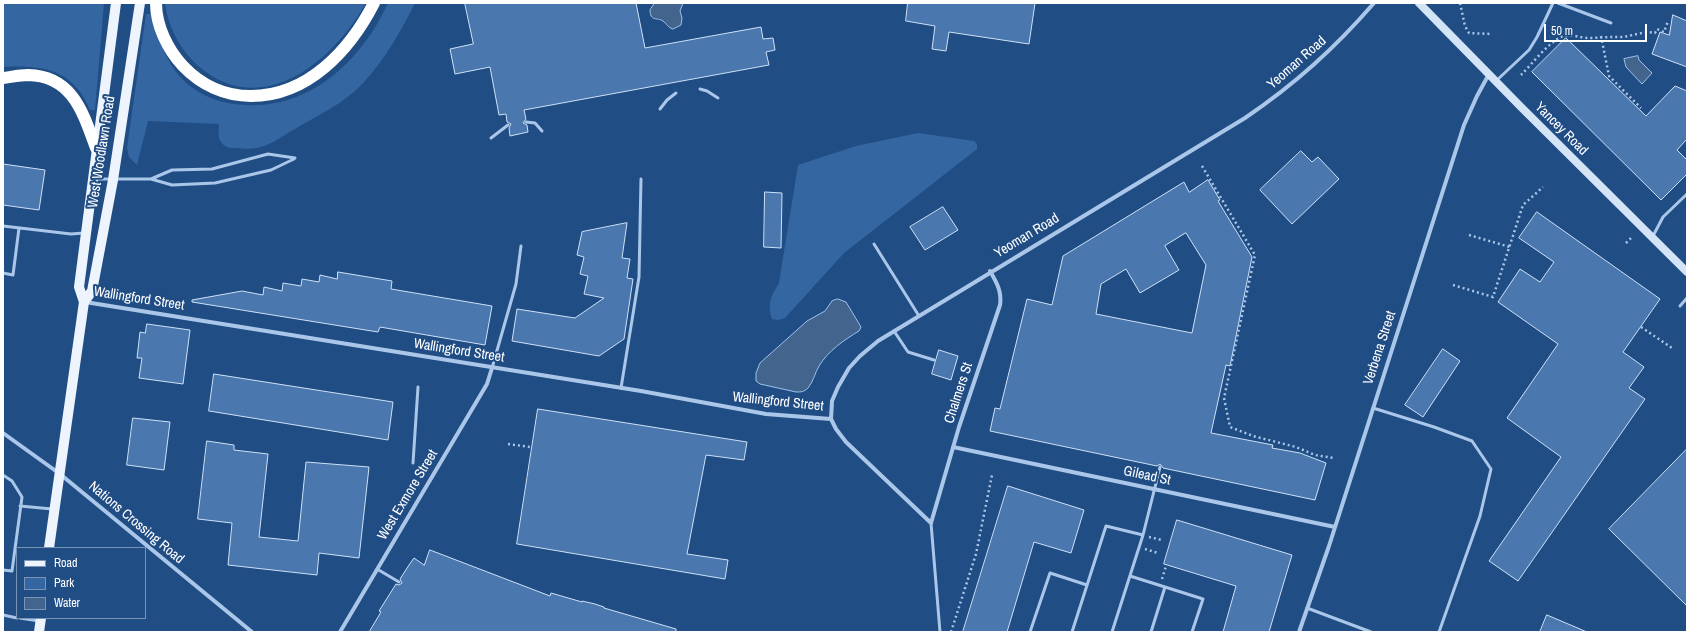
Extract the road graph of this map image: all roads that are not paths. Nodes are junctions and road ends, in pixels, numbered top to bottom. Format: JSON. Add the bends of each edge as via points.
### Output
{"nodes":[{"id":1,"x":116,"y":3,"type":"edge"},
{"id":2,"x":140,"y":3,"type":"edge"},
{"id":3,"x":156,"y":3,"type":"edge"},
{"id":4,"x":374,"y":3,"type":"edge"},
{"id":5,"x":1374,"y":3,"type":"edge"},
{"id":6,"x":1419,"y":3,"type":"edge"},
{"id":7,"x":1553,"y":3,"type":"edge"},
{"id":8,"x":1558,"y":3,"type":"edge"},
{"id":9,"x":1611,"y":23,"type":"dead end"},
{"id":10,"x":1489,"y":74,"type":"junction"},
{"id":11,"x":3,"y":78,"type":"edge"},
{"id":12,"x":1496,"y":81,"type":"junction"},
{"id":13,"x":700,"y":90,"type":"dead end"},
{"id":14,"x":676,"y":94,"type":"dead end"},
{"id":15,"x":718,"y":98,"type":"dead end"},
{"id":16,"x":660,"y":109,"type":"dead end"},
{"id":17,"x":526,"y":122,"type":"dead end"},
{"id":18,"x":508,"y":125,"type":"dead end"},
{"id":19,"x":542,"y":131,"type":"dead end"},
{"id":20,"x":491,"y":138,"type":"dead end"},
{"id":21,"x":96,"y":148,"type":"junction"},
{"id":22,"x":151,"y":178,"type":"junction"},
{"id":23,"x":92,"y":179,"type":"junction"},
{"id":24,"x":641,"y":179,"type":"dead end"},
{"id":25,"x":113,"y":180,"type":"junction"},
{"id":26,"x":1687,"y":194,"type":"edge"},
{"id":27,"x":3,"y":226,"type":"edge"},
{"id":28,"x":19,"y":228,"type":"junction"},
{"id":29,"x":85,"y":233,"type":"junction"},
{"id":30,"x":1652,"y":238,"type":"junction"},
{"id":31,"x":874,"y":244,"type":"dead end"},
{"id":32,"x":521,"y":246,"type":"dead end"},
{"id":33,"x":990,"y":272,"type":"junction"},
{"id":34,"x":1687,"y":272,"type":"edge"},
{"id":35,"x":3,"y":273,"type":"edge"},
{"id":36,"x":1687,"y":298,"type":"edge"},
{"id":37,"x":84,"y":302,"type":"junction"},
{"id":38,"x":1680,"y":306,"type":"dead end"},
{"id":39,"x":919,"y":316,"type":"junction"},
{"id":40,"x":894,"y":330,"type":"junction"},
{"id":41,"x":934,"y":360,"type":"dead end"},
{"id":42,"x":492,"y":368,"type":"junction"},
{"id":43,"x":418,"y":387,"type":"dead end"},
{"id":44,"x":621,"y":388,"type":"junction"},
{"id":45,"x":1373,"y":408,"type":"junction"},
{"id":46,"x":831,"y":418,"type":"junction"},
{"id":47,"x":3,"y":433,"type":"edge"},
{"id":48,"x":953,"y":446,"type":"junction"},
{"id":49,"x":413,"y":463,"type":"dead end"},
{"id":50,"x":1160,"y":467,"type":"dead end"},
{"id":51,"x":60,"y":474,"type":"junction"},
{"id":52,"x":3,"y":475,"type":"edge"},
{"id":53,"x":1155,"y":489,"type":"junction"},
{"id":54,"x":20,"y":506,"type":"junction"},
{"id":55,"x":56,"y":509,"type":"junction"},
{"id":56,"x":931,"y":523,"type":"junction"},
{"id":57,"x":1335,"y":527,"type":"junction"},
{"id":58,"x":1143,"y":536,"type":"junction"},
{"id":59,"x":16,"y":547,"type":"edge"},
{"id":60,"x":50,"y":547,"type":"edge"},
{"id":61,"x":16,"y":548,"type":"edge"},
{"id":62,"x":15,"y":558,"type":"edge"},
{"id":63,"x":377,"y":569,"type":"junction"},
{"id":64,"x":3,"y":570,"type":"edge"},
{"id":65,"x":1130,"y":576,"type":"junction"},
{"id":66,"x":399,"y":582,"type":"dead end"},
{"id":67,"x":1087,"y":585,"type":"junction"},
{"id":68,"x":1165,"y":587,"type":"junction"},
{"id":69,"x":1307,"y":608,"type":"junction"},
{"id":70,"x":3,"y":615,"type":"edge"},
{"id":71,"x":16,"y":618,"type":"edge"},
{"id":72,"x":22,"y":619,"type":"edge"},
{"id":73,"x":40,"y":624,"type":"edge"},
{"id":74,"x":252,"y":632,"type":"edge"},
{"id":75,"x":340,"y":632,"type":"edge"},
{"id":76,"x":940,"y":632,"type":"edge"},
{"id":77,"x":1030,"y":632,"type":"edge"},
{"id":78,"x":1072,"y":632,"type":"edge"},
{"id":79,"x":1112,"y":632,"type":"edge"},
{"id":80,"x":1151,"y":632,"type":"edge"},
{"id":81,"x":1192,"y":632,"type":"edge"},
{"id":82,"x":1299,"y":632,"type":"edge"},
{"id":83,"x":1371,"y":632,"type":"edge"},
{"id":84,"x":1439,"y":632,"type":"edge"}],
"edges":[{"from":1,"to":21,"type":"main road","name":"West Woodlawn Road"},
{"from":2,"to":25,"type":"main road","name":"West Woodlawn Road"},
{"from":3,"to":4,"type":"highway","via":[[162,32],[177,59],[190,74],[207,85],[225,92],[240,96],[261,96],[291,88],[320,71],[341,52],[359,29]]},
{"from":5,"to":33,"type":"street","name":"Yeoman Road","via":[[1309,70],[1275,97],[1245,118]]},
{"from":6,"to":10,"type":"street","name":"Yancey Road"},
{"from":7,"to":12,"type":"lane","via":[[1529,50]]},
{"from":8,"to":9,"type":"lane"},
{"from":10,"to":12,"type":"street","name":"Yancey Road"},
{"from":10,"to":45,"type":"street","name":"Verbena Street","via":[[1464,125]]},
{"from":11,"to":21,"type":"highway","via":[[28,75],[43,77],[64,88],[75,98],[83,111]]},
{"from":12,"to":30,"type":"street","name":"Yancey Road"},
{"from":13,"to":15,"type":"lane"},
{"from":14,"to":16,"type":"lane"},
{"from":17,"to":19,"type":"lane","via":[[535,123]]},
{"from":18,"to":20,"type":"lane"},
{"from":21,"to":23,"type":"main road","name":"West Woodlawn Road"},
{"from":22,"to":22,"type":"lane","via":[[172,186],[215,183],[271,170],[294,158],[268,154],[212,169],[172,170]]},
{"from":22,"to":25,"type":"lane"},
{"from":23,"to":25,"type":"lane"},
{"from":23,"to":29,"type":"main road","name":"West Woodlawn Road"},
{"from":24,"to":44,"type":"lane","via":[[639,277]]},
{"from":25,"to":37,"type":"main road","name":"West Woodlawn Road","via":[[92,291]]},
{"from":26,"to":30,"type":"lane","via":[[1663,218]]},
{"from":27,"to":28,"type":"lane"},
{"from":28,"to":29,"type":"lane","via":[[71,234]]},
{"from":28,"to":35,"type":"lane","via":[[13,275]]},
{"from":29,"to":37,"type":"main road","name":"West Woodlawn Road","via":[[79,287]]},
{"from":30,"to":34,"type":"street","name":"Yancey Road"},
{"from":31,"to":39,"type":"lane"},
{"from":32,"to":42,"type":"lane","via":[[516,284]]},
{"from":33,"to":39,"type":"street","name":"Yeoman Road"},
{"from":33,"to":48,"type":"street","name":"Chalmers St","via":[[1002,297]]},
{"from":36,"to":38,"type":"lane"},
{"from":37,"to":42,"type":"street","name":"Wallingford Street"},
{"from":37,"to":51,"type":"main road","name":"West Woodlawn Road"},
{"from":39,"to":40,"type":"street","name":"Yeoman Road"},
{"from":40,"to":41,"type":"lane","via":[[908,352]]},
{"from":40,"to":46,"type":"street","name":"Yeoman Road","via":[[849,368],[832,401]]},
{"from":42,"to":44,"type":"street","name":"Wallingford Street"},
{"from":42,"to":63,"type":"street","name":"West Exmore Street","via":[[487,384]]},
{"from":43,"to":49,"type":"lane"},
{"from":44,"to":46,"type":"street","name":"Wallingford Street","via":[[766,414]]},
{"from":45,"to":57,"type":"street","name":"Verbena Street"},
{"from":45,"to":84,"type":"lane","via":[[1472,441],[1492,469],[1480,516]]},
{"from":46,"to":56,"type":"street","via":[[846,442]]},
{"from":47,"to":51,"type":"street","name":"Nations Crossing Road"},
{"from":48,"to":53,"type":"street","name":"Gilead St"},
{"from":48,"to":56,"type":"street","name":"Chalmers St"},
{"from":50,"to":53,"type":"lane"},
{"from":51,"to":55,"type":"main road","name":"West Woodlawn Road"},
{"from":51,"to":74,"type":"street","name":"Nations Crossing Road"},
{"from":52,"to":54,"type":"lane","via":[[12,481],[22,496]]},
{"from":53,"to":57,"type":"street","name":"Gilead St"},
{"from":53,"to":58,"type":"lane"},
{"from":54,"to":55,"type":"lane"},
{"from":54,"to":59,"type":"lane"},
{"from":55,"to":60,"type":"main road","name":"West Woodlawn Road"},
{"from":56,"to":76,"type":"lane"},
{"from":57,"to":69,"type":"street","name":"Verbena Street"},
{"from":58,"to":65,"type":"lane"},
{"from":58,"to":67,"type":"lane","via":[[1106,526]]},
{"from":61,"to":62,"type":"lane"},
{"from":62,"to":64,"type":"lane","via":[[12,571]]},
{"from":63,"to":66,"type":"lane"},
{"from":63,"to":75,"type":"street","name":"West Exmore Street"},
{"from":65,"to":68,"type":"lane"},
{"from":65,"to":79,"type":"lane"},
{"from":67,"to":77,"type":"lane","via":[[1050,573]]},
{"from":67,"to":78,"type":"lane"},
{"from":68,"to":80,"type":"lane"},
{"from":68,"to":81,"type":"lane","via":[[1202,599]]},
{"from":69,"to":82,"type":"street","name":"Verbena Street"},
{"from":69,"to":83,"type":"lane"},
{"from":70,"to":71,"type":"lane"},
{"from":72,"to":73,"type":"lane"}]}
